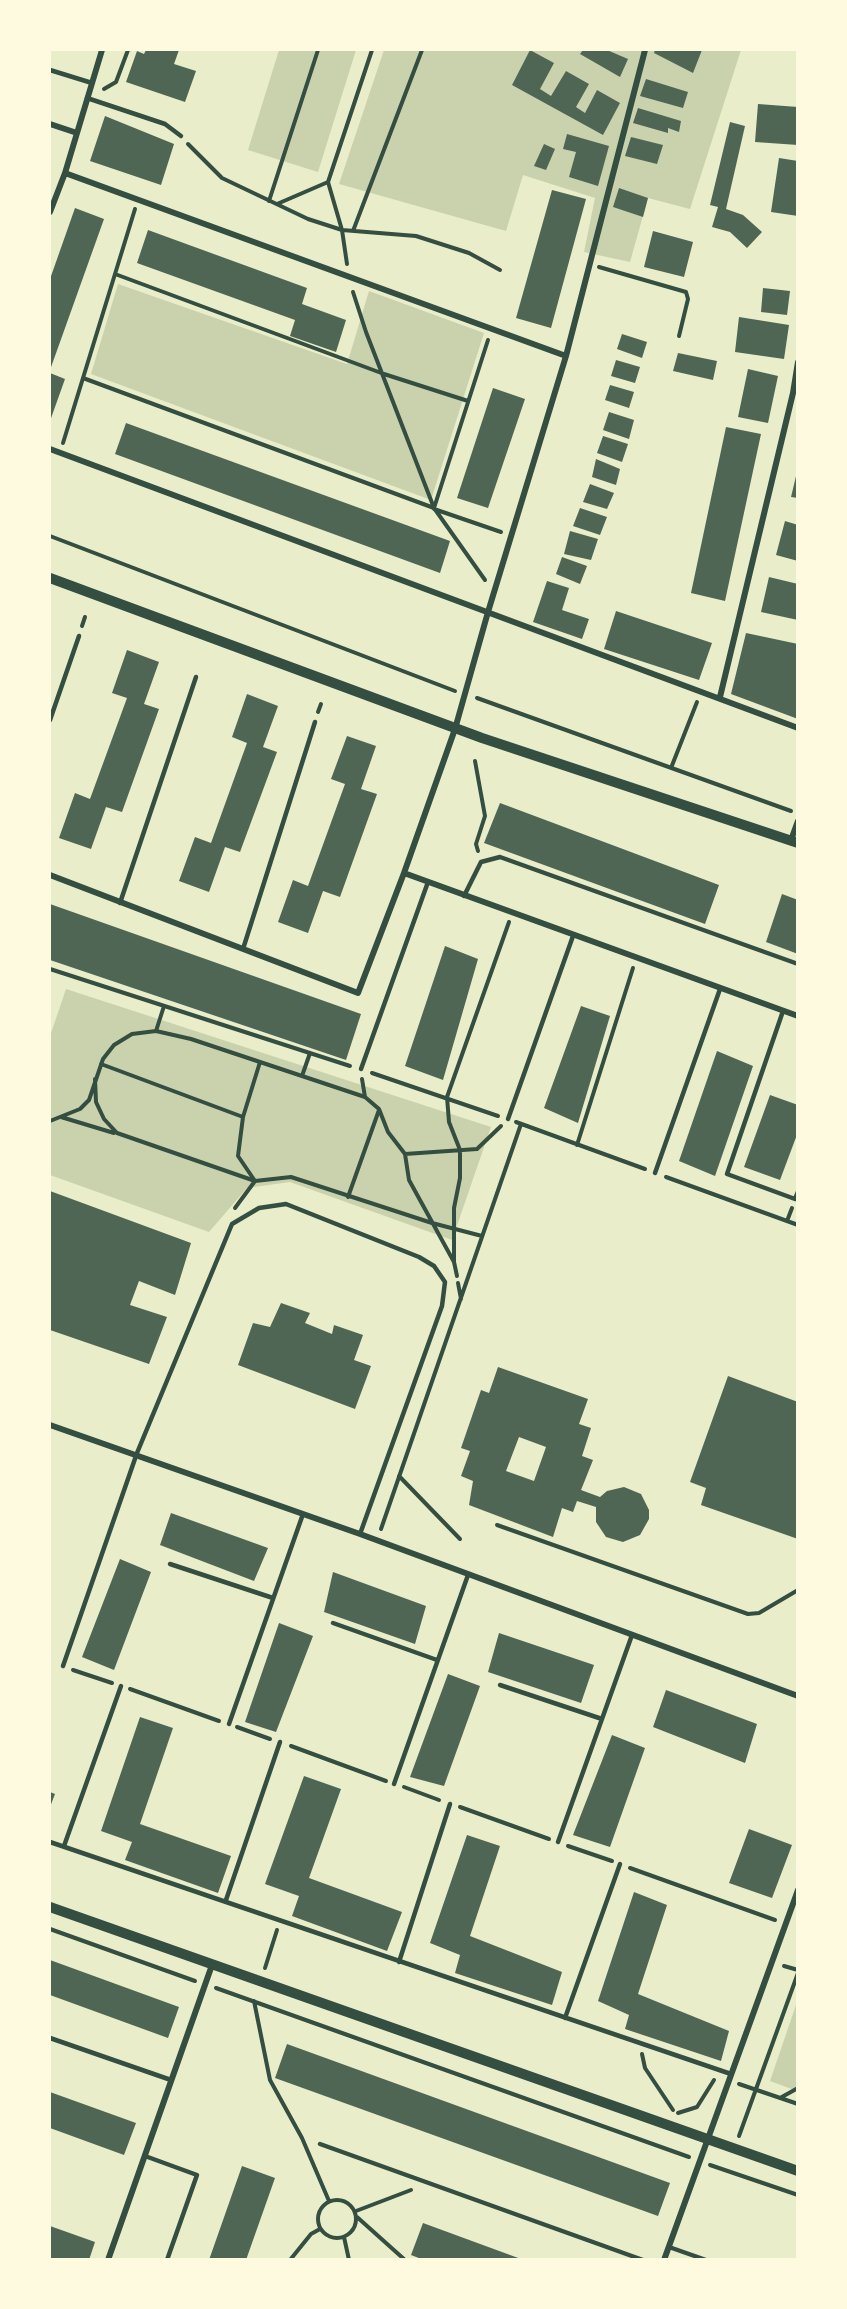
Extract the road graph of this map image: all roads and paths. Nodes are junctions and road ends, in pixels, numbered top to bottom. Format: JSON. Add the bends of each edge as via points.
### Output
{"nodes":[{"id":1,"x":102,"y":50,"type":"edge"},
{"id":2,"x":128,"y":50,"type":"edge"},
{"id":3,"x":318,"y":50,"type":"edge"},
{"id":4,"x":372,"y":50,"type":"edge"},
{"id":5,"x":422,"y":50,"type":"edge"},
{"id":6,"x":645,"y":50,"type":"edge"},
{"id":7,"x":50,"y":70,"type":"edge"},
{"id":8,"x":92,"y":83,"type":"junction"},
{"id":9,"x":87,"y":99,"type":"junction"},
{"id":10,"x":50,"y":124,"type":"edge"},
{"id":11,"x":76,"y":133,"type":"junction"},
{"id":12,"x":181,"y":136,"type":"joint"},
{"id":13,"x":65,"y":173,"type":"junction"},
{"id":14,"x":328,"y":182,"type":"junction"},
{"id":15,"x":138,"y":200,"type":"junction"},
{"id":16,"x":269,"y":201,"type":"junction"},
{"id":17,"x":277,"y":204,"type":"junction"},
{"id":18,"x":50,"y":212,"type":"edge"},
{"id":19,"x":342,"y":230,"type":"junction"},
{"id":20,"x":353,"y":232,"type":"junction"},
{"id":21,"x":590,"y":264,"type":"junction"},
{"id":22,"x":500,"y":270,"type":"dead end"},
{"id":23,"x":115,"y":274,"type":"junction"},
{"id":24,"x":348,"y":275,"type":"junction"},
{"id":25,"x":492,"y":328,"type":"junction"},
{"id":26,"x":679,"y":336,"type":"dead end"},
{"id":27,"x":566,"y":356,"type":"junction"},
{"id":28,"x":798,"y":362,"type":"edge"},
{"id":29,"x":384,"y":374,"type":"junction"},
{"id":30,"x":83,"y":378,"type":"junction"},
{"id":31,"x":795,"y":394,"type":"edge"},
{"id":32,"x":468,"y":401,"type":"junction"},
{"id":33,"x":50,"y":449,"type":"edge"},
{"id":34,"x":60,"y":453,"type":"junction"},
{"id":35,"x":434,"y":508,"type":"junction"},
{"id":36,"x":50,"y":536,"type":"edge"},
{"id":37,"x":513,"y":536,"type":"junction"},
{"id":38,"x":50,"y":578,"type":"edge"},
{"id":39,"x":494,"y":592,"type":"junction"},
{"id":40,"x":488,"y":612,"type":"junction"},
{"id":41,"x":79,"y":636,"type":"dead end"},
{"id":42,"x":196,"y":677,"type":"dead end"},
{"id":43,"x":702,"y":690,"type":"junction"},
{"id":44,"x":466,"y":694,"type":"junction"},
{"id":45,"x":720,"y":698,"type":"junction"},
{"id":46,"x":50,"y":720,"type":"edge"},
{"id":47,"x":315,"y":722,"type":"dead end"},
{"id":48,"x":798,"y":728,"type":"edge"},
{"id":49,"x":455,"y":729,"type":"junction"},
{"id":50,"x":476,"y":761,"type":"dead end"},
{"id":51,"x":671,"y":768,"type":"junction"},
{"id":52,"x":798,"y":813,"type":"edge"},
{"id":53,"x":798,"y":821,"type":"edge"},
{"id":54,"x":794,"y":842,"type":"edge"},
{"id":55,"x":481,"y":862,"type":"junction"},
{"id":56,"x":404,"y":873,"type":"junction"},
{"id":57,"x":50,"y":875,"type":"edge"},
{"id":58,"x":428,"y":882,"type":"junction"},
{"id":59,"x":464,"y":896,"type":"junction"},
{"id":60,"x":120,"y":903,"type":"junction"},
{"id":61,"x":512,"y":913,"type":"junction"},
{"id":62,"x":573,"y":936,"type":"junction"},
{"id":63,"x":243,"y":949,"type":"junction"},
{"id":64,"x":636,"y":958,"type":"junction"},
{"id":65,"x":798,"y":964,"type":"edge"},
{"id":66,"x":50,"y":969,"type":"edge"},
{"id":67,"x":720,"y":989,"type":"junction"},
{"id":68,"x":164,"y":1006,"type":"junction"},
{"id":69,"x":783,"y":1011,"type":"junction"},
{"id":70,"x":798,"y":1016,"type":"edge"},
{"id":71,"x":156,"y":1031,"type":"junction"},
{"id":72,"x":310,"y":1053,"type":"junction"},
{"id":73,"x":260,"y":1062,"type":"junction"},
{"id":74,"x":101,"y":1064,"type":"junction"},
{"id":75,"x":361,"y":1069,"type":"junction"},
{"id":76,"x":302,"y":1076,"type":"junction"},
{"id":77,"x":95,"y":1079,"type":"junction"},
{"id":78,"x":365,"y":1097,"type":"junction"},
{"id":79,"x":447,"y":1097,"type":"junction"},
{"id":80,"x":379,"y":1109,"type":"junction"},
{"id":81,"x":60,"y":1117,"type":"junction"},
{"id":82,"x":243,"y":1117,"type":"junction"},
{"id":83,"x":508,"y":1119,"type":"junction"},
{"id":84,"x":50,"y":1121,"type":"edge"},
{"id":85,"x":521,"y":1124,"type":"junction"},
{"id":86,"x":117,"y":1133,"type":"junction"},
{"id":87,"x":577,"y":1144,"type":"junction"},
{"id":88,"x":460,"y":1150,"type":"junction"},
{"id":89,"x":405,"y":1154,"type":"junction"},
{"id":90,"x":655,"y":1173,"type":"junction"},
{"id":91,"x":255,"y":1181,"type":"junction"},
{"id":92,"x":798,"y":1192,"type":"edge"},
{"id":93,"x":348,"y":1197,"type":"junction"},
{"id":94,"x":432,"y":1223,"type":"junction"},
{"id":95,"x":798,"y":1225,"type":"edge"},
{"id":96,"x":454,"y":1229,"type":"junction"},
{"id":97,"x":482,"y":1236,"type":"junction"},
{"id":98,"x":454,"y":1262,"type":"junction"},
{"id":99,"x":461,"y":1300,"type":"junction"},
{"id":100,"x":50,"y":1425,"type":"edge"},
{"id":101,"x":137,"y":1453,"type":"junction"},
{"id":102,"x":399,"y":1476,"type":"junction"},
{"id":103,"x":303,"y":1514,"type":"junction"},
{"id":104,"x":497,"y":1525,"type":"dead end"},
{"id":105,"x":360,"y":1534,"type":"junction"},
{"id":106,"x":460,"y":1539,"type":"dead end"},
{"id":107,"x":377,"y":1540,"type":"junction"},
{"id":108,"x":170,"y":1564,"type":"dead end"},
{"id":109,"x":468,"y":1575,"type":"junction"},
{"id":110,"x":798,"y":1590,"type":"edge"},
{"id":111,"x":273,"y":1598,"type":"junction"},
{"id":112,"x":333,"y":1623,"type":"dead end"},
{"id":113,"x":632,"y":1635,"type":"junction"},
{"id":114,"x":437,"y":1660,"type":"junction"},
{"id":115,"x":63,"y":1666,"type":"joint"},
{"id":116,"x":500,"y":1685,"type":"dead end"},
{"id":117,"x":121,"y":1686,"type":"junction"},
{"id":118,"x":798,"y":1696,"type":"edge"},
{"id":119,"x":602,"y":1719,"type":"junction"},
{"id":120,"x":229,"y":1724,"type":"junction"},
{"id":121,"x":280,"y":1742,"type":"junction"},
{"id":122,"x":394,"y":1784,"type":"junction"},
{"id":123,"x":450,"y":1804,"type":"junction"},
{"id":124,"x":50,"y":1842,"type":"edge"},
{"id":125,"x":558,"y":1842,"type":"junction"},
{"id":126,"x":64,"y":1846,"type":"junction"},
{"id":127,"x":620,"y":1864,"type":"junction"},
{"id":128,"x":798,"y":1890,"type":"edge"},
{"id":129,"x":226,"y":1900,"type":"junction"},
{"id":130,"x":50,"y":1907,"type":"edge"},
{"id":131,"x":281,"y":1920,"type":"junction"},
{"id":132,"x":785,"y":1924,"type":"junction"},
{"id":133,"x":50,"y":1929,"type":"edge"},
{"id":134,"x":399,"y":1962,"type":"junction"},
{"id":135,"x":212,"y":1965,"type":"junction"},
{"id":136,"x":798,"y":1973,"type":"edge"},
{"id":137,"x":260,"y":1982,"type":"junction"},
{"id":138,"x":205,"y":1984,"type":"junction"},
{"id":139,"x":254,"y":2002,"type":"junction"},
{"id":140,"x":565,"y":2018,"type":"junction"},
{"id":141,"x":50,"y":2038,"type":"edge"},
{"id":142,"x":640,"y":2044,"type":"junction"},
{"id":143,"x":730,"y":2078,"type":"junction"},
{"id":144,"x":171,"y":2080,"type":"junction"},
{"id":145,"x":798,"y":2088,"type":"edge"},
{"id":146,"x":755,"y":2090,"type":"junction"},
{"id":147,"x":779,"y":2098,"type":"junction"},
{"id":148,"x":798,"y":2104,"type":"edge"},
{"id":149,"x":675,"y":2113,"type":"junction"},
{"id":150,"x":670,"y":2125,"type":"junction"},
{"id":151,"x":708,"y":2138,"type":"junction"},
{"id":152,"x":320,"y":2144,"type":"dead end"},
{"id":153,"x":662,"y":2147,"type":"junction"},
{"id":154,"x":735,"y":2148,"type":"junction"},
{"id":155,"x":145,"y":2156,"type":"junction"},
{"id":156,"x":700,"y":2161,"type":"junction"},
{"id":157,"x":728,"y":2171,"type":"junction"},
{"id":158,"x":798,"y":2171,"type":"edge"},
{"id":159,"x":426,"y":2184,"type":"junction"},
{"id":160,"x":798,"y":2195,"type":"edge"},
{"id":161,"x":328,"y":2201,"type":"junction"},
{"id":162,"x":356,"y":2211,"type":"junction"},
{"id":163,"x":357,"y":2217,"type":"junction"},
{"id":164,"x":320,"y":2229,"type":"junction"},
{"id":165,"x":344,"y":2237,"type":"junction"},
{"id":166,"x":669,"y":2247,"type":"junction"},
{"id":167,"x":108,"y":2259,"type":"edge"},
{"id":168,"x":167,"y":2259,"type":"edge"},
{"id":169,"x":290,"y":2259,"type":"edge"},
{"id":170,"x":349,"y":2259,"type":"edge"},
{"id":171,"x":405,"y":2259,"type":"edge"},
{"id":172,"x":643,"y":2259,"type":"edge"},
{"id":173,"x":664,"y":2259,"type":"edge"},
{"id":174,"x":706,"y":2259,"type":"edge"}],
"edges":[{"from":1,"to":8,"type":"street"},
{"from":2,"to":9,"type":"path","via":[[116,82]]},
{"from":3,"to":16,"type":"path"},
{"from":4,"to":14,"type":"path"},
{"from":5,"to":20,"type":"path"},
{"from":6,"to":21,"type":"street"},
{"from":7,"to":8,"type":"lane"},
{"from":8,"to":9,"type":"street"},
{"from":9,"to":11,"type":"street"},
{"from":9,"to":12,"type":"lane","via":[[165,124]]},
{"from":10,"to":11,"type":"street"},
{"from":11,"to":13,"type":"street"},
{"from":12,"to":16,"type":"path","via":[[222,178]]},
{"from":13,"to":15,"type":"street"},
{"from":13,"to":18,"type":"street"},
{"from":14,"to":17,"type":"path"},
{"from":14,"to":19,"type":"path"},
{"from":15,"to":23,"type":"path"},
{"from":15,"to":24,"type":"street"},
{"from":16,"to":17,"type":"path"},
{"from":17,"to":19,"type":"path"},
{"from":19,"to":20,"type":"path"},
{"from":19,"to":24,"type":"path"},
{"from":20,"to":22,"type":"path","via":[[416,236],[469,253]]},
{"from":21,"to":26,"type":"path","via":[[686,292],[688,299]]},
{"from":21,"to":27,"type":"street"},
{"from":23,"to":29,"type":"path"},
{"from":23,"to":30,"type":"path"},
{"from":24,"to":25,"type":"street"},
{"from":24,"to":29,"type":"path"},
{"from":25,"to":27,"type":"street"},
{"from":25,"to":32,"type":"path"},
{"from":27,"to":37,"type":"street"},
{"from":28,"to":31,"type":"street"},
{"from":29,"to":32,"type":"path"},
{"from":29,"to":35,"type":"path"},
{"from":30,"to":34,"type":"path"},
{"from":30,"to":35,"type":"path"},
{"from":31,"to":45,"type":"street"},
{"from":32,"to":35,"type":"path"},
{"from":33,"to":34,"type":"street"},
{"from":34,"to":40,"type":"street"},
{"from":35,"to":37,"type":"path"},
{"from":35,"to":39,"type":"path"},
{"from":36,"to":44,"type":"path"},
{"from":37,"to":39,"type":"street"},
{"from":38,"to":49,"type":"street"},
{"from":39,"to":40,"type":"street"},
{"from":40,"to":43,"type":"street"},
{"from":40,"to":44,"type":"street"},
{"from":41,"to":46,"type":"lane"},
{"from":42,"to":60,"type":"lane"},
{"from":43,"to":45,"type":"street"},
{"from":43,"to":51,"type":"path"},
{"from":44,"to":49,"type":"street"},
{"from":44,"to":51,"type":"path"},
{"from":45,"to":48,"type":"street"},
{"from":47,"to":63,"type":"lane"},
{"from":49,"to":54,"type":"street"},
{"from":49,"to":56,"type":"street"},
{"from":50,"to":55,"type":"path","via":[[485,816],[476,844]]},
{"from":51,"to":52,"type":"path"},
{"from":53,"to":54,"type":"street"},
{"from":55,"to":59,"type":"lane"},
{"from":55,"to":65,"type":"lane","via":[[500,857],[513,860]]},
{"from":56,"to":58,"type":"street"},
{"from":56,"to":63,"type":"street","via":[[358,993]]},
{"from":57,"to":60,"type":"street"},
{"from":58,"to":59,"type":"street"},
{"from":58,"to":75,"type":"lane"},
{"from":59,"to":61,"type":"street"},
{"from":60,"to":63,"type":"street"},
{"from":61,"to":62,"type":"street"},
{"from":61,"to":79,"type":"path"},
{"from":62,"to":64,"type":"street"},
{"from":62,"to":83,"type":"lane"},
{"from":64,"to":67,"type":"street"},
{"from":64,"to":87,"type":"path"},
{"from":66,"to":68,"type":"path"},
{"from":67,"to":69,"type":"street"},
{"from":67,"to":90,"type":"lane"},
{"from":68,"to":71,"type":"path"},
{"from":68,"to":72,"type":"path"},
{"from":69,"to":70,"type":"street"},
{"from":69,"to":92,"type":"lane","via":[[727,1174],[795,1199]]},
{"from":71,"to":73,"type":"path"},
{"from":71,"to":74,"type":"path","via":[[132,1034],[114,1044]]},
{"from":72,"to":75,"type":"path"},
{"from":72,"to":76,"type":"path"},
{"from":73,"to":76,"type":"path"},
{"from":73,"to":82,"type":"path"},
{"from":74,"to":77,"type":"path"},
{"from":74,"to":82,"type":"path"},
{"from":75,"to":78,"type":"path"},
{"from":75,"to":79,"type":"path"},
{"from":76,"to":78,"type":"path"},
{"from":77,"to":81,"type":"path","via":[[89,1100],[80,1109]]},
{"from":77,"to":86,"type":"path","via":[[96,1102]]},
{"from":78,"to":80,"type":"path"},
{"from":79,"to":83,"type":"path"},
{"from":79,"to":88,"type":"path","via":[[450,1122]]},
{"from":80,"to":89,"type":"path","via":[[387,1132]]},
{"from":80,"to":93,"type":"path"},
{"from":81,"to":84,"type":"path"},
{"from":81,"to":86,"type":"path"},
{"from":82,"to":91,"type":"path","via":[[238,1156]]},
{"from":83,"to":85,"type":"path"},
{"from":83,"to":88,"type":"path","via":[[477,1149]]},
{"from":85,"to":87,"type":"path"},
{"from":85,"to":97,"type":"path"},
{"from":86,"to":91,"type":"path"},
{"from":87,"to":90,"type":"path"},
{"from":88,"to":89,"type":"path"},
{"from":88,"to":96,"type":"path"},
{"from":89,"to":94,"type":"path","via":[[410,1180]]},
{"from":90,"to":95,"type":"path"},
{"from":91,"to":93,"type":"path","via":[[291,1178]]},
{"from":93,"to":94,"type":"path"},
{"from":94,"to":96,"type":"path"},
{"from":94,"to":98,"type":"path"},
{"from":96,"to":97,"type":"path"},
{"from":96,"to":98,"type":"path"},
{"from":97,"to":99,"type":"path"},
{"from":98,"to":99,"type":"path"},
{"from":99,"to":102,"type":"path"},
{"from":100,"to":101,"type":"street"},
{"from":101,"to":103,"type":"street"},
{"from":101,"to":105,"type":"lane","via":[[232,1224],[258,1208],[286,1204],[419,1257],[434,1266],[446,1282],[442,1306]]},
{"from":101,"to":115,"type":"lane"},
{"from":102,"to":106,"type":"path"},
{"from":102,"to":107,"type":"path"},
{"from":103,"to":105,"type":"street"},
{"from":103,"to":111,"type":"lane"},
{"from":104,"to":110,"type":"path","via":[[748,1614],[759,1613]]},
{"from":105,"to":107,"type":"street"},
{"from":107,"to":109,"type":"street"},
{"from":108,"to":111,"type":"lane"},
{"from":109,"to":113,"type":"street"},
{"from":109,"to":114,"type":"lane"},
{"from":111,"to":120,"type":"lane"},
{"from":112,"to":114,"type":"lane"},
{"from":113,"to":118,"type":"street"},
{"from":113,"to":119,"type":"lane"},
{"from":114,"to":122,"type":"lane"},
{"from":115,"to":117,"type":"path"},
{"from":116,"to":119,"type":"lane"},
{"from":117,"to":120,"type":"path"},
{"from":117,"to":126,"type":"lane"},
{"from":119,"to":125,"type":"lane"},
{"from":120,"to":121,"type":"path"},
{"from":121,"to":122,"type":"path"},
{"from":121,"to":129,"type":"lane"},
{"from":122,"to":123,"type":"path"},
{"from":123,"to":125,"type":"path"},
{"from":123,"to":134,"type":"lane"},
{"from":124,"to":126,"type":"lane"},
{"from":125,"to":127,"type":"path"},
{"from":126,"to":129,"type":"lane"},
{"from":127,"to":132,"type":"path"},
{"from":127,"to":140,"type":"lane"},
{"from":128,"to":132,"type":"street"},
{"from":129,"to":131,"type":"lane"},
{"from":130,"to":135,"type":"street"},
{"from":131,"to":134,"type":"lane"},
{"from":131,"to":137,"type":"path"},
{"from":132,"to":143,"type":"street"},
{"from":133,"to":138,"type":"path"},
{"from":134,"to":140,"type":"lane"},
{"from":135,"to":137,"type":"street"},
{"from":135,"to":138,"type":"street"},
{"from":136,"to":146,"type":"path"},
{"from":137,"to":139,"type":"path"},
{"from":137,"to":150,"type":"street"},
{"from":138,"to":139,"type":"path"},
{"from":138,"to":144,"type":"street"},
{"from":139,"to":153,"type":"path"},
{"from":139,"to":161,"type":"path","via":[[270,2080],[302,2138]]},
{"from":140,"to":142,"type":"lane"},
{"from":141,"to":144,"type":"lane"},
{"from":142,"to":143,"type":"lane"},
{"from":142,"to":149,"type":"path","via":[[645,2068]]},
{"from":143,"to":146,"type":"path"},
{"from":143,"to":149,"type":"path","via":[[713,2080],[697,2107]]},
{"from":143,"to":151,"type":"street"},
{"from":144,"to":155,"type":"street"},
{"from":145,"to":147,"type":"path"},
{"from":146,"to":147,"type":"path"},
{"from":146,"to":154,"type":"path"},
{"from":147,"to":148,"type":"path"},
{"from":149,"to":150,"type":"path"},
{"from":150,"to":151,"type":"street"},
{"from":150,"to":153,"type":"path"},
{"from":151,"to":154,"type":"street"},
{"from":151,"to":156,"type":"street"},
{"from":152,"to":159,"type":"lane"},
{"from":153,"to":156,"type":"path"},
{"from":154,"to":157,"type":"path"},
{"from":154,"to":158,"type":"street"},
{"from":155,"to":167,"type":"street"},
{"from":155,"to":168,"type":"lane","via":[[197,2175]]},
{"from":156,"to":157,"type":"path"},
{"from":156,"to":166,"type":"street"},
{"from":157,"to":160,"type":"path"},
{"from":159,"to":162,"type":"path"},
{"from":159,"to":172,"type":"lane"},
{"from":161,"to":162,"type":"path","via":[[341,2199]]},
{"from":161,"to":164,"type":"path","via":[[318,2216]]},
{"from":162,"to":163,"type":"path"},
{"from":163,"to":165,"type":"path","via":[[354,2229]]},
{"from":163,"to":171,"type":"path"},
{"from":164,"to":165,"type":"path","via":[[331,2237]]},
{"from":164,"to":169,"type":"path"},
{"from":165,"to":170,"type":"path"},
{"from":166,"to":173,"type":"street"},
{"from":166,"to":174,"type":"lane"}]}
